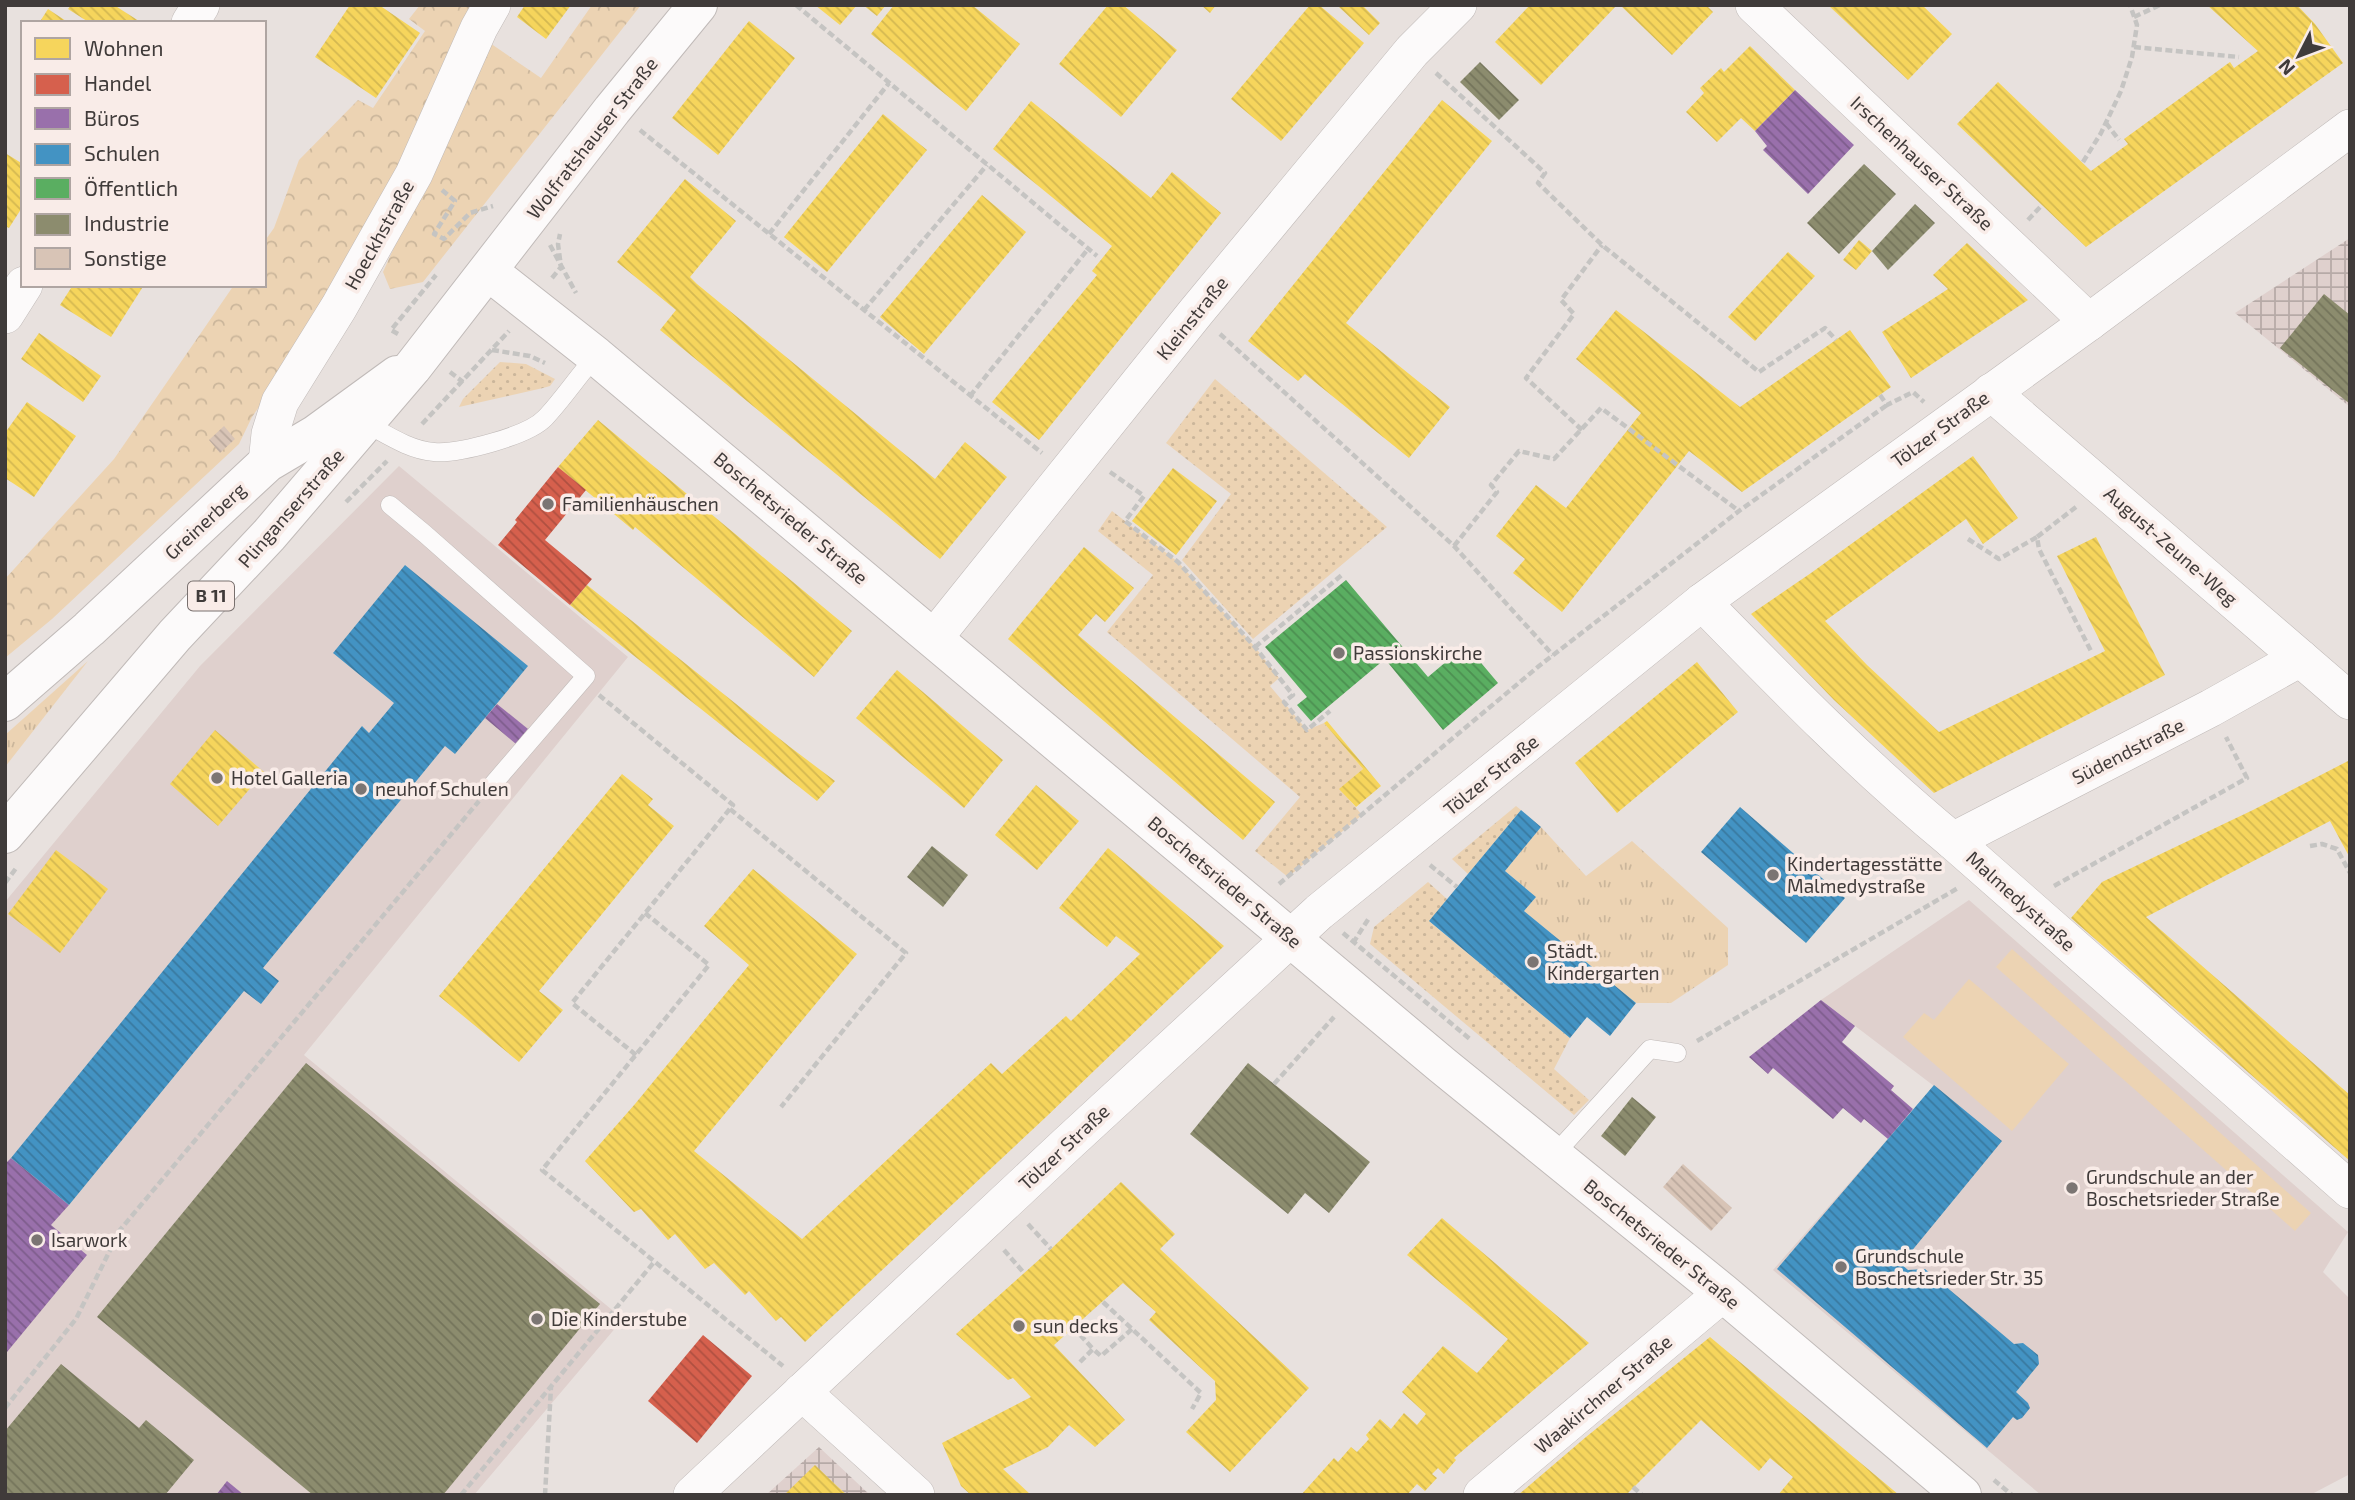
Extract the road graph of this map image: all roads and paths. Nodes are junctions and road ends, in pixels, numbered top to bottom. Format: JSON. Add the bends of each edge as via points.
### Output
{"nodes":[{"id":1,"x":201,"y":5,"type":"edge"},
{"id":2,"x":492,"y":5,"type":"edge"},
{"id":3,"x":698,"y":5,"type":"edge"},
{"id":4,"x":796,"y":5,"type":"edge"},
{"id":5,"x":1458,"y":5,"type":"edge"},
{"id":6,"x":1754,"y":5,"type":"edge"},
{"id":7,"x":2130,"y":5,"type":"edge"},
{"id":8,"x":2160,"y":5,"type":"edge"},
{"id":9,"x":2134,"y":17,"type":"junction"},
{"id":10,"x":191,"y":21,"type":"edge"},
{"id":11,"x":2134,"y":47,"type":"junction"},
{"id":12,"x":1412,"y":51,"type":"junction"},
{"id":13,"x":2239,"y":57,"type":"dead end"},
{"id":14,"x":889,"y":83,"type":"junction"},
{"id":15,"x":2106,"y":122,"type":"junction"},
{"id":16,"x":634,"y":125,"type":"dead end"},
{"id":17,"x":2350,"y":128,"type":"edge"},
{"id":18,"x":2119,"y":140,"type":"dead end"},
{"id":19,"x":2083,"y":162,"type":"dead end"},
{"id":20,"x":987,"y":165,"type":"junction"},
{"id":21,"x":414,"y":174,"type":"junction"},
{"id":22,"x":494,"y":206,"type":"dead end"},
{"id":23,"x":769,"y":234,"type":"junction"},
{"id":24,"x":1602,"y":245,"type":"junction"},
{"id":25,"x":1088,"y":249,"type":"junction"},
{"id":26,"x":1097,"y":256,"type":"dead end"},
{"id":27,"x":488,"y":271,"type":"junction"},
{"id":28,"x":23,"y":287,"type":"edge"},
{"id":29,"x":864,"y":310,"type":"junction"},
{"id":30,"x":1196,"y":312,"type":"junction"},
{"id":31,"x":5,"y":315,"type":"edge"},
{"id":32,"x":2089,"y":322,"type":"junction"},
{"id":33,"x":1836,"y":340,"type":"dead end"},
{"id":34,"x":419,"y":359,"type":"junction"},
{"id":35,"x":584,"y":369,"type":"junction"},
{"id":36,"x":463,"y":382,"type":"dead end"},
{"id":37,"x":1991,"y":393,"type":"junction"},
{"id":38,"x":970,"y":396,"type":"junction"},
{"id":39,"x":1887,"y":405,"type":"dead end"},
{"id":40,"x":365,"y":423,"type":"junction"},
{"id":41,"x":1582,"y":430,"type":"junction"},
{"id":42,"x":267,"y":463,"type":"junction"},
{"id":43,"x":1075,"y":463,"type":"junction"},
{"id":44,"x":2101,"y":486,"type":"junction"},
{"id":45,"x":390,"y":505,"type":"dead end"},
{"id":46,"x":1739,"y":511,"type":"junction"},
{"id":47,"x":2038,"y":537,"type":"junction"},
{"id":48,"x":1968,"y":539,"type":"dead end"},
{"id":49,"x":1454,"y":546,"type":"junction"},
{"id":50,"x":1343,"y":574,"type":"dead end"},
{"id":51,"x":1702,"y":601,"type":"junction"},
{"id":52,"x":934,"y":638,"type":"junction"},
{"id":53,"x":1255,"y":647,"type":"junction"},
{"id":54,"x":2092,"y":653,"type":"dead end"},
{"id":55,"x":1553,"y":655,"type":"junction"},
{"id":56,"x":2300,"y":658,"type":"junction"},
{"id":57,"x":582,"y":681,"type":"junction"},
{"id":58,"x":2350,"y":701,"type":"edge"},
{"id":59,"x":5,"y":702,"type":"edge"},
{"id":60,"x":2211,"y":708,"type":"junction"},
{"id":61,"x":1330,"y":711,"type":"dead end"},
{"id":62,"x":494,"y":784,"type":"joint"},
{"id":63,"x":730,"y":808,"type":"junction"},
{"id":64,"x":5,"y":834,"type":"edge"},
{"id":65,"x":1953,"y":841,"type":"junction"},
{"id":66,"x":2310,"y":846,"type":"dead end"},
{"id":67,"x":1438,"y":858,"type":"dead end"},
{"id":68,"x":1430,"y":865,"type":"junction"},
{"id":69,"x":1986,"y":872,"type":"junction"},
{"id":70,"x":1420,"y":873,"type":"dead end"},
{"id":71,"x":2350,"y":873,"type":"edge"},
{"id":72,"x":1457,"y":887,"type":"dead end"},
{"id":73,"x":1252,"y":904,"type":"junction"},
{"id":74,"x":2023,"y":904,"type":"junction"},
{"id":75,"x":645,"y":913,"type":"junction"},
{"id":76,"x":1371,"y":914,"type":"dead end"},
{"id":77,"x":1291,"y":937,"type":"junction"},
{"id":78,"x":1330,"y":970,"type":"junction"},
{"id":79,"x":1336,"y":1015,"type":"dead end"},
{"id":80,"x":1677,"y":1053,"type":"joint"},
{"id":81,"x":636,"y":1055,"type":"junction"},
{"id":82,"x":1275,"y":1084,"type":"dead end"},
{"id":83,"x":781,"y":1107,"type":"dead end"},
{"id":84,"x":1554,"y":1155,"type":"junction"},
{"id":85,"x":2350,"y":1190,"type":"edge"},
{"id":86,"x":654,"y":1261,"type":"junction"},
{"id":87,"x":1723,"y":1293,"type":"junction"},
{"id":88,"x":1103,"y":1302,"type":"dead end"},
{"id":89,"x":1073,"y":1328,"type":"dead end"},
{"id":90,"x":1132,"y":1329,"type":"junction"},
{"id":91,"x":1093,"y":1349,"type":"junction"},
{"id":92,"x":1080,"y":1362,"type":"dead end"},
{"id":93,"x":551,"y":1386,"type":"junction"},
{"id":94,"x":805,"y":1389,"type":"junction"},
{"id":95,"x":5,"y":1408,"type":"edge"},
{"id":96,"x":1192,"y":1409,"type":"dead end"},
{"id":97,"x":1633,"y":1487,"type":"dead end"},
{"id":98,"x":461,"y":1495,"type":"edge"},
{"id":99,"x":545,"y":1495,"type":"edge"},
{"id":100,"x":692,"y":1495,"type":"edge"},
{"id":101,"x":916,"y":1495,"type":"edge"},
{"id":102,"x":1482,"y":1495,"type":"edge"},
{"id":103,"x":1642,"y":1495,"type":"edge"},
{"id":104,"x":1962,"y":1495,"type":"edge"}],
"edges":[{"from":1,"to":10,"type":"street"},
{"from":2,"to":21,"type":"street","name":"Hoeckhstraße"},
{"from":3,"to":27,"type":"main road","name":"Wolfratshauser Straße","number":"B 11"},
{"from":4,"to":14,"type":"path"},
{"from":5,"to":12,"type":"street","name":"Kleinstraße"},
{"from":6,"to":32,"type":"street","name":"Irschenhauser Straße"},
{"from":7,"to":9,"type":"path"},
{"from":8,"to":9,"type":"path"},
{"from":9,"to":11,"type":"path"},
{"from":11,"to":13,"type":"path"},
{"from":11,"to":15,"type":"path"},
{"from":12,"to":24,"type":"path","via":[[1545,173],[1538,183]]},
{"from":12,"to":30,"type":"street","name":"Kleinstraße"},
{"from":14,"to":20,"type":"path"},
{"from":14,"to":23,"type":"path"},
{"from":15,"to":18,"type":"path"},
{"from":15,"to":19,"type":"path"},
{"from":16,"to":23,"type":"path"},
{"from":17,"to":32,"type":"street","name":"Tölzer Straße"},
{"from":20,"to":25,"type":"path"},
{"from":20,"to":29,"type":"path"},
{"from":21,"to":22,"type":"path","via":[[455,201],[434,234],[444,239],[470,213]]},
{"from":21,"to":42,"type":"street","name":"Hoeckhstraße","via":[[280,402]]},
{"from":23,"to":29,"type":"path"},
{"from":24,"to":33,"type":"path","via":[[1759,372],[1825,328]]},
{"from":24,"to":41,"type":"path","via":[[1561,300],[1574,314],[1526,378]]},
{"from":25,"to":26,"type":"path"},
{"from":25,"to":38,"type":"path"},
{"from":27,"to":34,"type":"main road","name":"Plinganserstraße","number":"B 11"},
{"from":27,"to":35,"type":"main road","name":"Boschetsrieder Straße"},
{"from":28,"to":31,"type":"street"},
{"from":29,"to":38,"type":"path"},
{"from":30,"to":43,"type":"street","name":"Kleinstraße"},
{"from":30,"to":49,"type":"path"},
{"from":32,"to":37,"type":"street","name":"Tölzer Straße"},
{"from":34,"to":40,"type":"main road","name":"Plinganserstraße","number":"B 11"},
{"from":34,"to":42,"type":"main road","name":"Greinerberg","via":[[316,434]]},
{"from":35,"to":36,"type":"path","via":[[553,367],[530,356],[492,350]]},
{"from":35,"to":40,"type":"lane","via":[[543,420],[514,437],[433,452],[403,444]]},
{"from":35,"to":52,"type":"main road","name":"Boschetsrieder Straße"},
{"from":37,"to":44,"type":"street","name":"August-Zeune-Weg"},
{"from":37,"to":51,"type":"street","name":"Tölzer Straße"},
{"from":38,"to":43,"type":"path"},
{"from":39,"to":46,"type":"path"},
{"from":40,"to":64,"type":"main road","name":"Plinganserstraße","number":"B 11"},
{"from":41,"to":46,"type":"path","via":[[1601,408]]},
{"from":41,"to":49,"type":"path","via":[[1554,459],[1519,452],[1492,485],[1497,492]]},
{"from":42,"to":59,"type":"main road","name":"Greinerberg"},
{"from":43,"to":52,"type":"street","name":"Kleinstraße"},
{"from":43,"to":53,"type":"path","via":[[1144,496],[1125,521],[1178,562]]},
{"from":44,"to":47,"type":"path"},
{"from":44,"to":56,"type":"street","name":"August-Zeune-Weg"},
{"from":45,"to":57,"type":"lane","via":[[586,677]]},
{"from":46,"to":55,"type":"path"},
{"from":47,"to":48,"type":"path","via":[[1999,559]]},
{"from":47,"to":54,"type":"path","via":[[2039,549]]},
{"from":49,"to":55,"type":"path"},
{"from":50,"to":53,"type":"path"},
{"from":51,"to":65,"type":"street","name":"Malmedystraße","via":[[1821,724]]},
{"from":51,"to":77,"type":"street","name":"Tölzer Straße"},
{"from":52,"to":73,"type":"main road","name":"Boschetsrieder Straße"},
{"from":53,"to":61,"type":"path","via":[[1293,695],[1284,702],[1307,730]]},
{"from":55,"to":73,"type":"path"},
{"from":56,"to":58,"type":"street","name":"August-Zeune-Weg"},
{"from":56,"to":60,"type":"street","name":"Südendstraße"},
{"from":57,"to":62,"type":"lane"},
{"from":57,"to":63,"type":"path","via":[[733,805]]},
{"from":60,"to":65,"type":"street","name":"Südendstraße"},
{"from":60,"to":74,"type":"path","via":[[2247,778]]},
{"from":62,"to":95,"type":"path","via":[[120,1230],[76,1319]]},
{"from":63,"to":75,"type":"path"},
{"from":63,"to":83,"type":"path","via":[[906,953]]},
{"from":65,"to":69,"type":"street","name":"Malmedystraße"},
{"from":66,"to":71,"type":"path","via":[[2337,849]]},
{"from":67,"to":68,"type":"path"},
{"from":68,"to":70,"type":"path"},
{"from":68,"to":72,"type":"path"},
{"from":69,"to":74,"type":"street","name":"Malmedystraße"},
{"from":69,"to":80,"type":"path"},
{"from":73,"to":77,"type":"main road","name":"Boschetsrieder Straße"},
{"from":74,"to":85,"type":"street","name":"Malmedystraße"},
{"from":75,"to":81,"type":"path","via":[[709,965]]},
{"from":75,"to":81,"type":"path","via":[[572,1003]]},
{"from":76,"to":78,"type":"path"},
{"from":77,"to":78,"type":"main road","name":"Boschetsrieder Straße"},
{"from":77,"to":94,"type":"street","name":"Tölzer Straße"},
{"from":78,"to":84,"type":"main road","name":"Boschetsrieder Straße"},
{"from":79,"to":82,"type":"path"},
{"from":80,"to":84,"type":"lane","via":[[1650,1049]]},
{"from":81,"to":86,"type":"path","via":[[542,1170]]},
{"from":84,"to":87,"type":"main road","name":"Boschetsrieder Straße"},
{"from":86,"to":93,"type":"path"},
{"from":86,"to":94,"type":"path"},
{"from":87,"to":102,"type":"street","name":"Waakirchner Straße"},
{"from":87,"to":104,"type":"main road","name":"Boschetsrieder Straße"},
{"from":88,"to":90,"type":"path"},
{"from":89,"to":91,"type":"path"},
{"from":90,"to":91,"type":"path","via":[[1101,1356]]},
{"from":90,"to":96,"type":"path","via":[[1201,1393]]},
{"from":91,"to":92,"type":"path"},
{"from":93,"to":98,"type":"path"},
{"from":93,"to":99,"type":"path"},
{"from":94,"to":100,"type":"street","name":"Tölzer Straße"},
{"from":94,"to":101,"type":"street"},
{"from":97,"to":103,"type":"path"}]}
